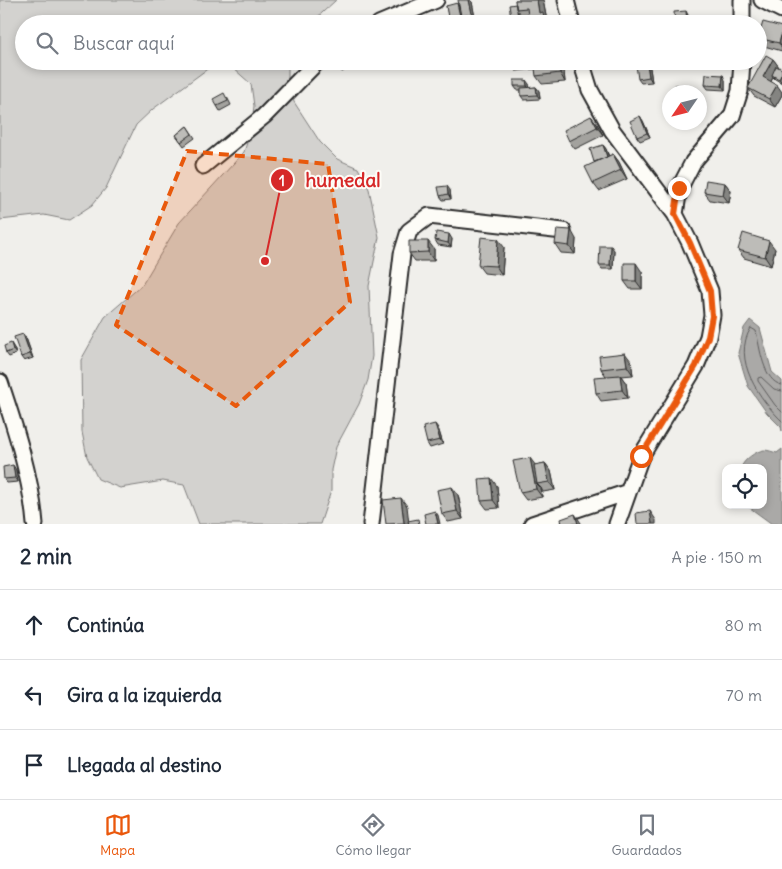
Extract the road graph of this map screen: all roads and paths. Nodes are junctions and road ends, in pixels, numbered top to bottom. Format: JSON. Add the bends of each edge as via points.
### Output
{"nodes":[{"id":1,"x":436,"y":0,"type":"edge"},
{"id":2,"x":566,"y":0,"type":"edge"},
{"id":3,"x":742,"y":0,"type":"edge"},
{"id":4,"x":762,"y":0,"type":"edge"},
{"id":5,"x":782,"y":10,"type":"edge"},
{"id":6,"x":400,"y":15,"type":"edge"},
{"id":7,"x":570,"y":15,"type":"edge"},
{"id":8,"x":742,"y":15,"type":"edge"},
{"id":9,"x":309,"y":70,"type":"edge"},
{"id":10,"x":584,"y":70,"type":"edge"},
{"id":11,"x":741,"y":70,"type":"edge"},
{"id":12,"x":203,"y":166,"type":"dead end"},
{"id":13,"x":675,"y":214,"type":"junction"},
{"id":14,"x":563,"y":231,"type":"edge"},
{"id":15,"x":0,"y":382,"type":"edge"},
{"id":16,"x":628,"y":492,"type":"junction"},
{"id":17,"x":35,"y":524,"type":"edge"},
{"id":18,"x":370,"y":524,"type":"edge"},
{"id":19,"x":532,"y":524,"type":"edge"},
{"id":20,"x":617,"y":524,"type":"edge"}],
"edges":[{"from":1,"to":6,"type":"street"},
{"from":2,"to":7,"type":"street"},
{"from":3,"to":8,"type":"street"},
{"from":4,"to":5,"type":"street"},
{"from":9,"to":12,"type":"street","via":[[264,116]]},
{"from":10,"to":13,"type":"street","via":[[590,90],[612,130]]},
{"from":11,"to":13,"type":"street","via":[[740,91],[732,116],[693,162],[679,188]]},
{"from":13,"to":16,"type":"street","via":[[710,291],[712,316],[708,337],[696,366],[641,456]]},
{"from":14,"to":18,"type":"street","via":[[429,216],[410,230],[402,254]]},
{"from":15,"to":17,"type":"street","via":[[29,484]]},
{"from":16,"to":19,"type":"street"},
{"from":16,"to":20,"type":"street"}]}
